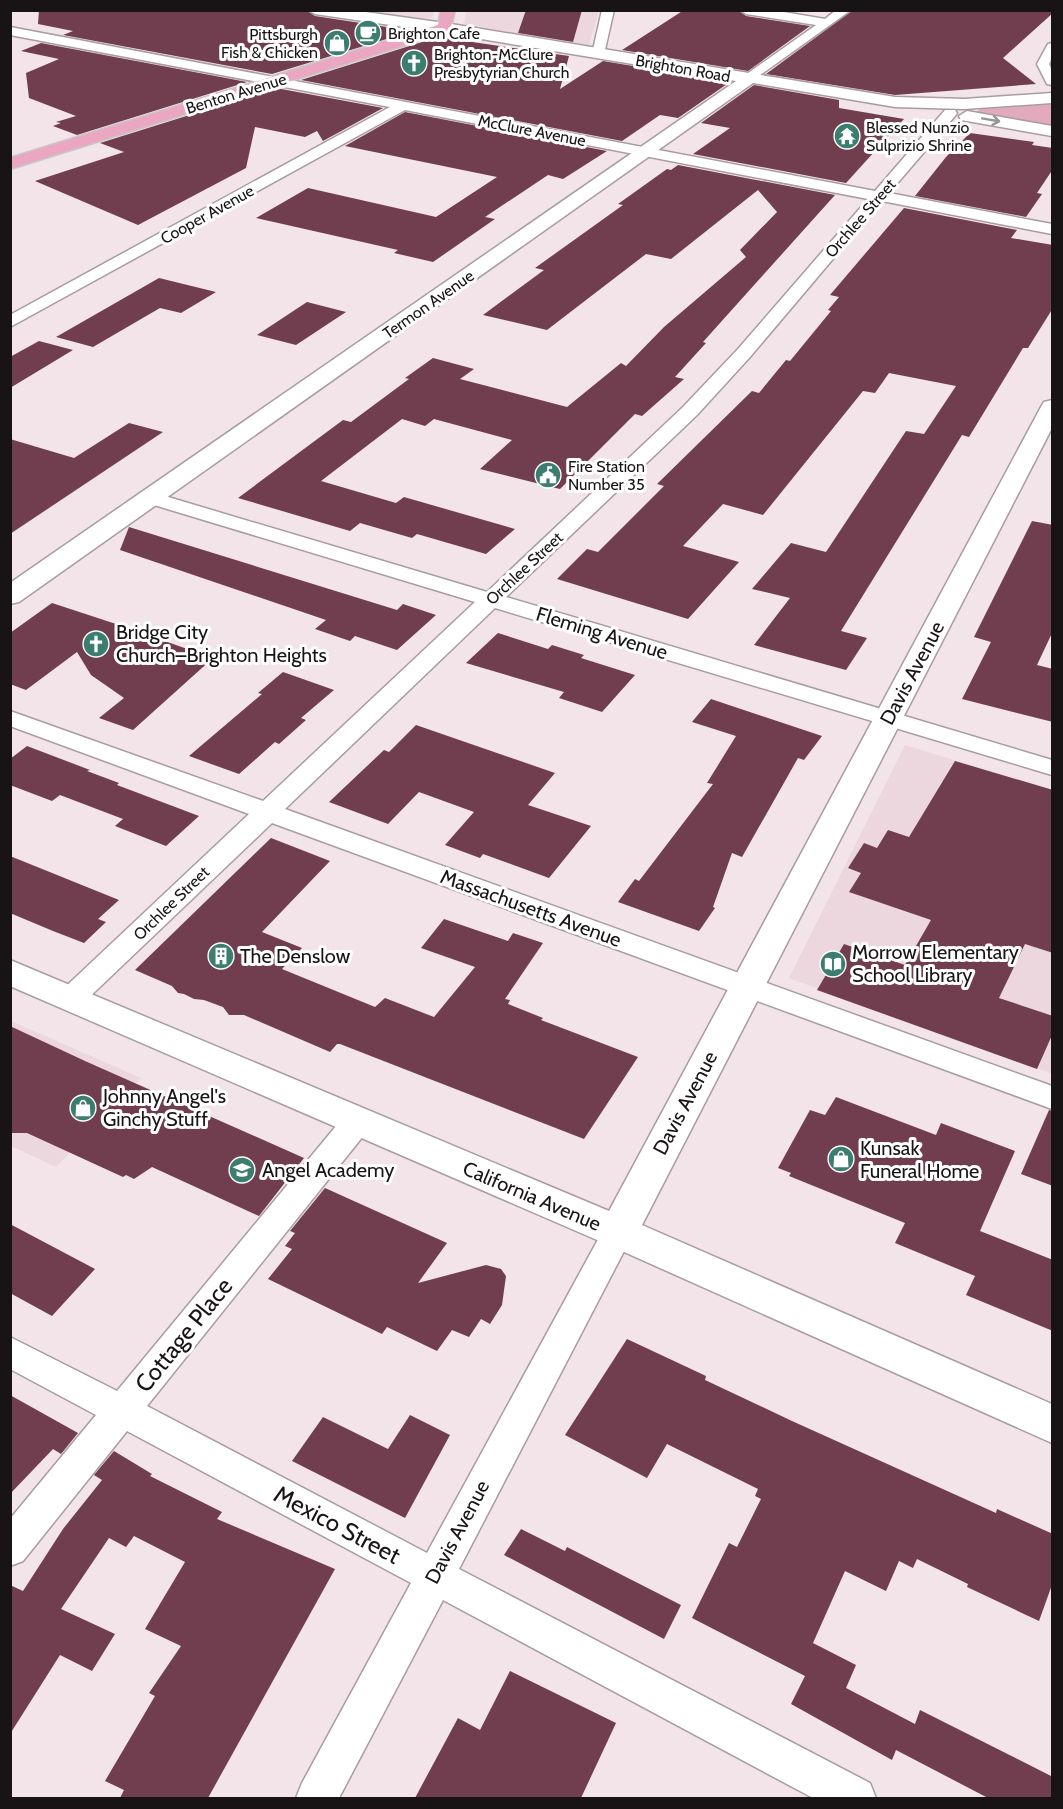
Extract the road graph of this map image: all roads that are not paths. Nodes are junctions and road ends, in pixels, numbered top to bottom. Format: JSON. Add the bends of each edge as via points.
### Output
{"nodes":[{"id":1,"x":315,"y":10,"type":"edge"},
{"id":2,"x":448,"y":10,"type":"edge"},
{"id":3,"x":608,"y":10,"type":"edge"},
{"id":4,"x":746,"y":10,"type":"edge"},
{"id":5,"x":845,"y":10,"type":"edge"},
{"id":6,"x":828,"y":23,"type":"junction"},
{"id":7,"x":445,"y":28,"type":"junction"},
{"id":8,"x":10,"y":32,"type":"edge"},
{"id":9,"x":1053,"y":47,"type":"edge"},
{"id":10,"x":598,"y":54,"type":"junction"},
{"id":11,"x":749,"y":79,"type":"junction"},
{"id":12,"x":276,"y":81,"type":"junction"},
{"id":13,"x":1053,"y":81,"type":"edge"},
{"id":14,"x":1053,"y":98,"type":"edge"},
{"id":15,"x":404,"y":105,"type":"junction"},
{"id":16,"x":942,"y":109,"type":"junction"},
{"id":17,"x":1053,"y":131,"type":"edge"},
{"id":18,"x":646,"y":151,"type":"junction"},
{"id":19,"x":10,"y":164,"type":"edge"},
{"id":20,"x":879,"y":196,"type":"junction"},
{"id":21,"x":1053,"y":229,"type":"edge"},
{"id":22,"x":10,"y":322,"type":"edge"},
{"id":23,"x":1053,"y":407,"type":"edge"},
{"id":24,"x":151,"y":498,"type":"junction"},
{"id":25,"x":10,"y":596,"type":"edge"},
{"id":26,"x":490,"y":600,"type":"junction"},
{"id":27,"x":10,"y":718,"type":"edge"},
{"id":28,"x":888,"y":718,"type":"junction"},
{"id":29,"x":1053,"y":768,"type":"edge"},
{"id":30,"x":267,"y":812,"type":"junction"},
{"id":31,"x":10,"y":972,"type":"edge"},
{"id":32,"x":747,"y":987,"type":"junction"},
{"id":33,"x":71,"y":998,"type":"junction"},
{"id":34,"x":1053,"y":1098,"type":"edge"},
{"id":35,"x":357,"y":1122,"type":"junction"},
{"id":36,"x":618,"y":1232,"type":"junction"},
{"id":37,"x":10,"y":1352,"type":"edge"},
{"id":38,"x":122,"y":1410,"type":"junction"},
{"id":39,"x":1053,"y":1424,"type":"edge"},
{"id":40,"x":10,"y":1548,"type":"edge"},
{"id":41,"x":434,"y":1576,"type":"junction"},
{"id":42,"x":318,"y":1798,"type":"edge"},
{"id":43,"x":855,"y":1798,"type":"edge"}],
"edges":[{"from":1,"to":7,"type":"street","name":"Brighton Road"},
{"from":2,"to":7,"type":"main road"},
{"from":3,"to":10,"type":"street"},
{"from":4,"to":6,"type":"street"},
{"from":5,"to":6,"type":"street","name":"Termon Avenue"},
{"from":6,"to":11,"type":"street","name":"Termon Avenue"},
{"from":7,"to":10,"type":"street","name":"Brighton Road"},
{"from":7,"to":12,"type":"main road","name":"Benton Avenue"},
{"from":8,"to":12,"type":"street","name":"McClure Avenue"},
{"from":9,"to":13,"type":"street","via":[[1043,64]]},
{"from":10,"to":11,"type":"street","name":"Brighton Road"},
{"from":11,"to":16,"type":"street","name":"Brighton Road"},
{"from":11,"to":18,"type":"street","name":"Termon Avenue"},
{"from":12,"to":15,"type":"street","name":"McClure Avenue"},
{"from":12,"to":19,"type":"main road","name":"Benton Avenue"},
{"from":14,"to":16,"type":"street","name":"Brighton Road"},
{"from":15,"to":18,"type":"street","name":"McClure Avenue"},
{"from":15,"to":22,"type":"street","name":"Cooper Avenue"},
{"from":16,"to":17,"type":"street","one_way":true},
{"from":16,"to":20,"type":"street","name":"Orchlee Street"},
{"from":18,"to":20,"type":"street","name":"McClure Avenue"},
{"from":18,"to":24,"type":"street","name":"Termon Avenue"},
{"from":20,"to":21,"type":"street","name":"McClure Avenue"},
{"from":20,"to":26,"type":"street","name":"Orchlee Street","via":[[690,411]]},
{"from":23,"to":28,"type":"street","name":"Davis Avenue"},
{"from":24,"to":25,"type":"street","name":"Termon Avenue"},
{"from":24,"to":26,"type":"street","name":"Fleming Avenue"},
{"from":26,"to":28,"type":"street","name":"Fleming Avenue"},
{"from":26,"to":30,"type":"street","name":"Orchlee Street"},
{"from":27,"to":30,"type":"street","name":"Massachusetts Avenue"},
{"from":28,"to":29,"type":"street","name":"Fleming Avenue"},
{"from":28,"to":32,"type":"street","name":"Davis Avenue"},
{"from":30,"to":32,"type":"street","name":"Massachusetts Avenue"},
{"from":30,"to":33,"type":"street","name":"Orchlee Street"},
{"from":31,"to":33,"type":"street","name":"California Avenue"},
{"from":32,"to":34,"type":"street","name":"Massachusetts Avenue"},
{"from":32,"to":36,"type":"street","name":"Davis Avenue"},
{"from":33,"to":35,"type":"street","name":"California Avenue"},
{"from":35,"to":36,"type":"street","name":"California Avenue"},
{"from":35,"to":38,"type":"street","name":"Cottage Place"},
{"from":36,"to":39,"type":"street","name":"California Avenue"},
{"from":36,"to":41,"type":"street","name":"Davis Avenue"},
{"from":37,"to":38,"type":"street","name":"Mexico Street"},
{"from":38,"to":40,"type":"street","name":"Cottage Place"},
{"from":38,"to":41,"type":"street","name":"Mexico Street"},
{"from":41,"to":42,"type":"street","name":"Davis Avenue"},
{"from":41,"to":43,"type":"street","name":"Mexico Street"}]}
